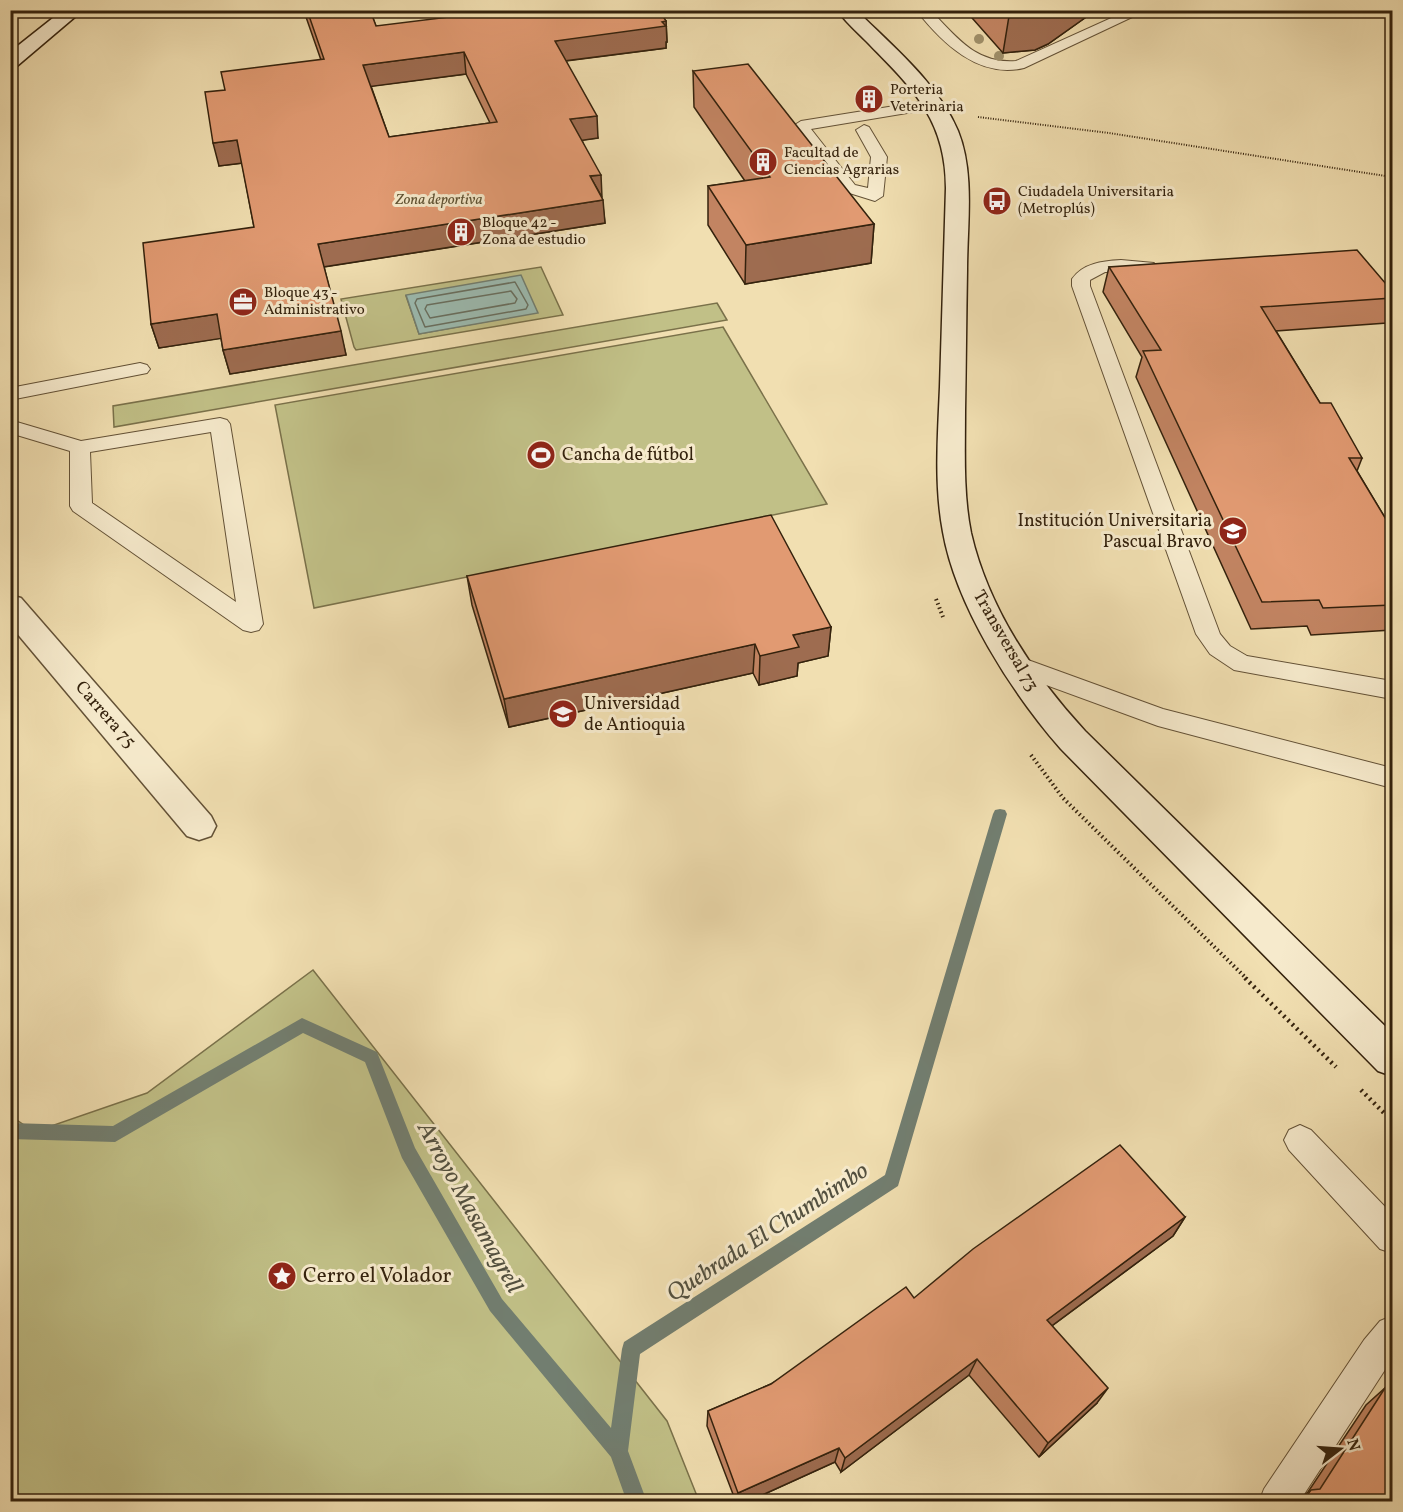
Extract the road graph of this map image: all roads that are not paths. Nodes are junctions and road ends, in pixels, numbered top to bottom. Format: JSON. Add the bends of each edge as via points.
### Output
{"nodes":[{"id":1,"x":75,"y":10,"type":"edge"},
{"id":2,"x":845,"y":10,"type":"edge"},
{"id":3,"x":922,"y":10,"type":"edge"},
{"id":4,"x":1141,"y":10,"type":"edge"},
{"id":5,"x":10,"y":62,"type":"edge"},
{"id":6,"x":932,"y":105,"type":"junction"},
{"id":7,"x":864,"y":130,"type":"dead end"},
{"id":8,"x":1168,"y":267,"type":"edge"},
{"id":9,"x":140,"y":369,"type":"dead end"},
{"id":10,"x":10,"y":394,"type":"edge"},
{"id":11,"x":10,"y":426,"type":"edge"},
{"id":12,"x":80,"y":447,"type":"junction"},
{"id":13,"x":10,"y":605,"type":"edge"},
{"id":14,"x":1017,"y":665,"type":"junction"},
{"id":15,"x":1392,"y":690,"type":"edge"},
{"id":16,"x":1392,"y":778,"type":"edge"},
{"id":17,"x":199,"y":826,"type":"dead end"},
{"id":18,"x":1392,"y":1059,"type":"edge"},
{"id":19,"x":1300,"y":1140,"type":"dead end"},
{"id":20,"x":1392,"y":1237,"type":"edge"},
{"id":21,"x":1392,"y":1333,"type":"edge"},
{"id":22,"x":1277,"y":1502,"type":"edge"}],
"edges":[{"from":1,"to":5,"type":"main road"},
{"from":2,"to":6,"type":"main road","name":"Transversal 73"},
{"from":3,"to":4,"type":"lane","via":[[969,55],[1002,68],[1019,65]]},
{"from":6,"to":7,"type":"lane","via":[[801,126],[849,188],[875,196],[879,156]]},
{"from":6,"to":14,"type":"main road","name":"Transversal 73","via":[[947,129],[957,174],[951,460],[957,532],[975,593]]},
{"from":8,"to":15,"type":"lane","via":[[1098,268],[1087,272],[1081,286],[1214,646],[1242,664]]},
{"from":9,"to":10,"type":"lane"},
{"from":11,"to":12,"type":"lane"},
{"from":12,"to":12,"type":"lane","via":[[81,506],[251,624],[220,424]]},
{"from":13,"to":17,"type":"main road","name":"Carrera 75"},
{"from":14,"to":16,"type":"lane","via":[[1158,717]]},
{"from":14,"to":18,"type":"main road","name":"Transversal 73","via":[[1046,710],[1073,740]]},
{"from":19,"to":20,"type":"lane"},
{"from":21,"to":22,"type":"lane"}]}
